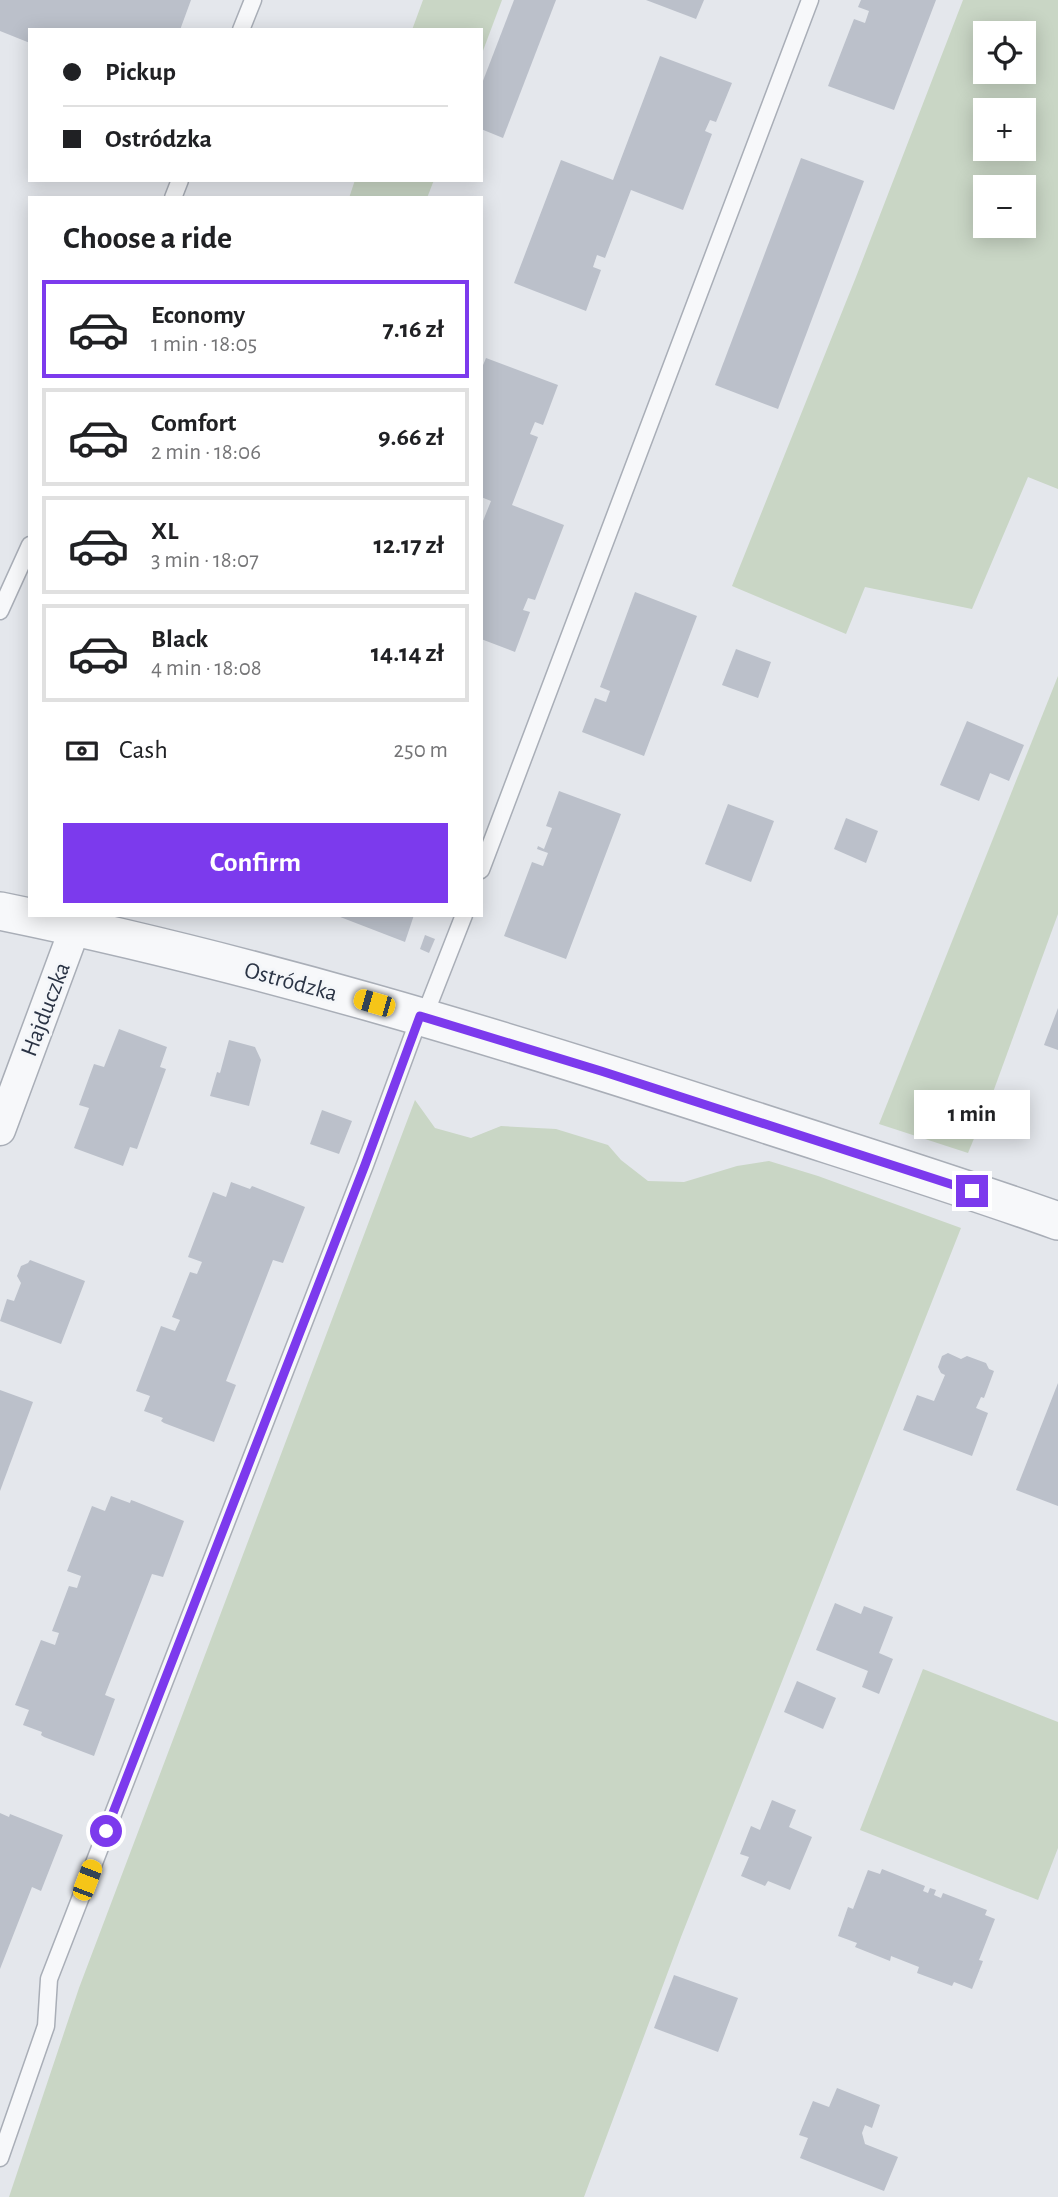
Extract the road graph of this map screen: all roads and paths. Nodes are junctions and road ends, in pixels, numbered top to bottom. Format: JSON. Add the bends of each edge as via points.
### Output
{"nodes":[{"id":1,"x":253,"y":0,"type":"edge"},
{"id":2,"x":810,"y":0,"type":"edge"},
{"id":3,"x":242,"y":28,"type":"edge"},
{"id":4,"x":28,"y":549,"type":"edge"},
{"id":5,"x":0,"y":611,"type":"edge"},
{"id":6,"x":483,"y":865,"type":"edge"},
{"id":7,"x":0,"y":911,"type":"edge"},
{"id":8,"x":463,"y":917,"type":"edge"},
{"id":9,"x":75,"y":928,"type":"junction"},
{"id":10,"x":422,"y":1016,"type":"junction"},
{"id":11,"x":0,"y":1130,"type":"edge"},
{"id":12,"x":1058,"y":1220,"type":"edge"},
{"id":13,"x":0,"y":2158,"type":"edge"}],
"edges":[{"from":1,"to":3,"type":"lane"},
{"from":2,"to":6,"type":"lane"},
{"from":4,"to":5,"type":"lane"},
{"from":7,"to":9,"type":"street","name":"Ostródzka"},
{"from":8,"to":10,"type":"lane"},
{"from":9,"to":10,"type":"street","name":"Ostródzka"},
{"from":9,"to":11,"type":"street","name":"Hajduczka"},
{"from":10,"to":12,"type":"street","name":"Ostródzka"},
{"from":10,"to":13,"type":"lane","via":[[48,1979],[46,2026]]}]}
